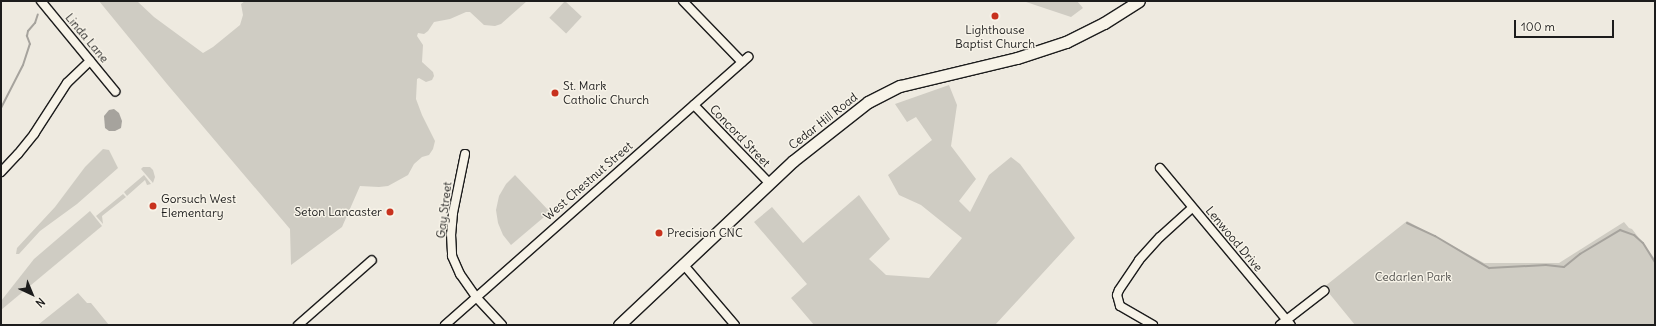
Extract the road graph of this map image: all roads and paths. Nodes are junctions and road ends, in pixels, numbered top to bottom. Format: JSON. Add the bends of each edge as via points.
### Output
{"nodes":[{"id":1,"x":41,"y":1,"type":"edge"},
{"id":2,"x":683,"y":1,"type":"edge"},
{"id":3,"x":1139,"y":1,"type":"edge"},
{"id":4,"x":90,"y":61,"type":"junction"},
{"id":5,"x":115,"y":91,"type":"dead end"},
{"id":6,"x":694,"y":105,"type":"junction"},
{"id":7,"x":465,"y":154,"type":"dead end"},
{"id":8,"x":1160,"y":168,"type":"dead end"},
{"id":9,"x":1,"y":172,"type":"edge"},
{"id":10,"x":769,"y":183,"type":"junction"},
{"id":11,"x":1192,"y":208,"type":"junction"},
{"id":12,"x":372,"y":260,"type":"dead end"},
{"id":13,"x":683,"y":264,"type":"junction"},
{"id":14,"x":1324,"y":291,"type":"dead end"},
{"id":15,"x":476,"y":297,"type":"junction"},
{"id":16,"x":1289,"y":322,"type":"edge"},
{"id":17,"x":298,"y":325,"type":"edge"},
{"id":18,"x":444,"y":325,"type":"edge"},
{"id":19,"x":502,"y":325,"type":"edge"},
{"id":20,"x":619,"y":325,"type":"edge"},
{"id":21,"x":735,"y":325,"type":"edge"},
{"id":22,"x":1153,"y":325,"type":"edge"},
{"id":23,"x":1280,"y":325,"type":"edge"}],
"edges":[{"from":1,"to":4,"type":"street","name":"Linda Lane"},
{"from":2,"to":6,"type":"street","name":"West Chestnut Street","via":[[745,59]]},
{"from":3,"to":10,"type":"main road","name":"Cedar Hill Road","via":[[1066,42],[1017,58],[890,90],[856,111]]},
{"from":4,"to":5,"type":"street","name":"Linda Lane"},
{"from":4,"to":9,"type":"street","via":[[67,83],[34,134]]},
{"from":6,"to":10,"type":"street","name":"Concord Street"},
{"from":6,"to":15,"type":"street","name":"West Chestnut Street"},
{"from":7,"to":15,"type":"street","name":"Gay Street","via":[[454,208],[451,246],[452,256],[460,274]]},
{"from":8,"to":11,"type":"street","name":"Lenwood Drive"},
{"from":10,"to":13,"type":"main road","name":"Cedar Hill Road"},
{"from":11,"to":16,"type":"street","name":"Lenwood Drive"},
{"from":11,"to":22,"type":"street","via":[[1139,260],[1118,290],[1120,306]]},
{"from":12,"to":17,"type":"street"},
{"from":13,"to":20,"type":"main road","name":"Cedar Hill Road"},
{"from":13,"to":21,"type":"street"},
{"from":14,"to":16,"type":"street"},
{"from":15,"to":18,"type":"street","name":"West Chestnut Street"},
{"from":15,"to":19,"type":"street","name":"Gay Street"},
{"from":16,"to":23,"type":"street"}]}
